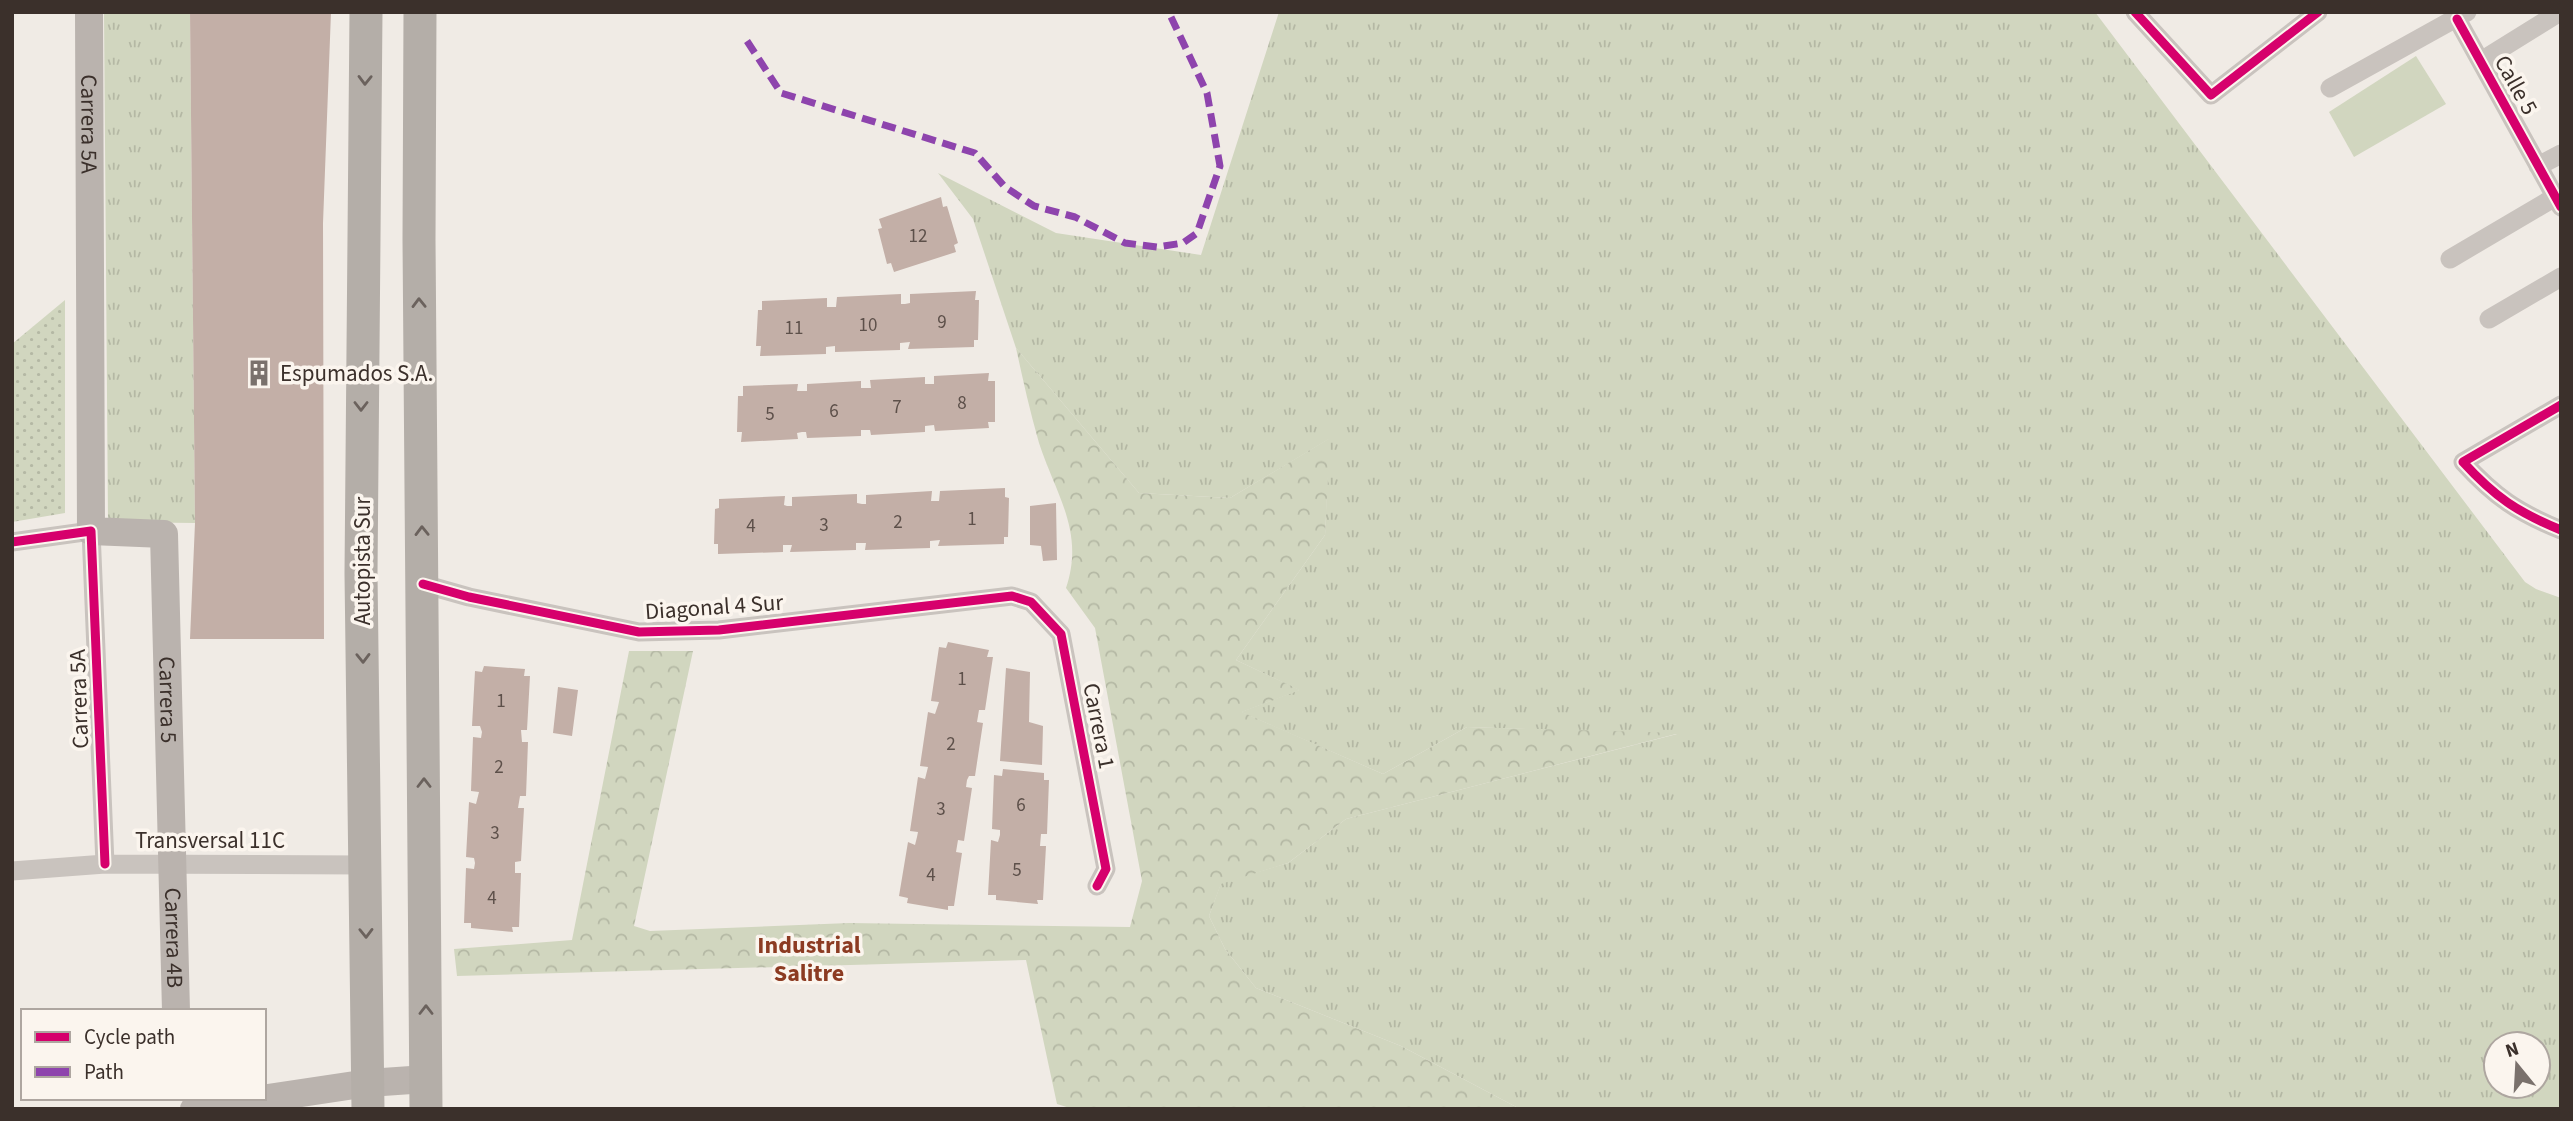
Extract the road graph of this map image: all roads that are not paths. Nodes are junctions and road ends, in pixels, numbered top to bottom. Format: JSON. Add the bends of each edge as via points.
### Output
{"nodes":[{"id":1,"x":89,"y":12,"type":"edge"},
{"id":2,"x":366,"y":12,"type":"edge"},
{"id":3,"x":420,"y":12,"type":"edge"},
{"id":4,"x":2318,"y":12,"type":"edge"},
{"id":5,"x":2560,"y":12,"type":"edge"},
{"id":6,"x":2142,"y":15,"type":"edge"},
{"id":7,"x":2462,"y":16,"type":"edge"},
{"id":8,"x":2481,"y":61,"type":"junction"},
{"id":9,"x":2330,"y":89,"type":"dead end"},
{"id":10,"x":2561,"y":154,"type":"edge"},
{"id":11,"x":2538,"y":166,"type":"junction"},
{"id":12,"x":2558,"y":202,"type":"edge"},
{"id":13,"x":2450,"y":259,"type":"dead end"},
{"id":14,"x":2561,"y":277,"type":"edge"},
{"id":15,"x":2489,"y":319,"type":"dead end"},
{"id":16,"x":2561,"y":405,"type":"edge"},
{"id":17,"x":2557,"y":525,"type":"edge"},
{"id":18,"x":91,"y":531,"type":"junction"},
{"id":19,"x":12,"y":542,"type":"edge"},
{"id":20,"x":423,"y":584,"type":"junction"},
{"id":21,"x":1012,"y":596,"type":"joint"},
{"id":22,"x":12,"y":863,"type":"edge"},
{"id":23,"x":105,"y":864,"type":"junction"},
{"id":24,"x":170,"y":864,"type":"junction"},
{"id":25,"x":365,"y":865,"type":"junction"},
{"id":26,"x":13,"y":871,"type":"edge"},
{"id":27,"x":1097,"y":886,"type":"dead end"},
{"id":28,"x":176,"y":1009,"type":"edge"},
{"id":29,"x":426,"y":1094,"type":"edge"},
{"id":30,"x":368,"y":1096,"type":"edge"},
{"id":31,"x":194,"y":1109,"type":"edge"}],
"edges":[{"from":1,"to":18,"type":"main road","name":"Carrera 5A"},
{"from":2,"to":25,"type":"highway","name":"Autopista Sur","one_way":true,"via":[[361,320]]},
{"from":20,"to":3,"type":"highway","one_way":true},
{"from":4,"to":6,"type":"street","via":[[2211,95]]},
{"from":5,"to":8,"type":"street"},
{"from":7,"to":8,"type":"street","name":"Calle 5"},
{"from":7,"to":9,"type":"street"},
{"from":8,"to":11,"type":"street","name":"Calle 5"},
{"from":10,"to":11,"type":"street"},
{"from":11,"to":12,"type":"street","name":"Calle 5"},
{"from":12,"to":13,"type":"street"},
{"from":14,"to":15,"type":"street"},
{"from":16,"to":17,"type":"street","via":[[2463,462],[2491,492],[2522,515]]},
{"from":18,"to":19,"type":"street"},
{"from":18,"to":23,"type":"street","name":"Carrera 5A"},
{"from":18,"to":24,"type":"main road","name":"Carrera 5","via":[[164,534]]},
{"from":20,"to":21,"type":"street","name":"Diagonal 4 Sur","via":[[639,632],[719,630]]},
{"from":29,"to":20,"type":"highway","one_way":true},
{"from":21,"to":27,"type":"street","name":"Carrera 1","via":[[1031,601],[1061,634],[1107,869]]},
{"from":22,"to":26,"type":"street"},
{"from":23,"to":24,"type":"street","name":"Transversal 11C"},
{"from":23,"to":26,"type":"street","name":"Transversal 11C"},
{"from":24,"to":25,"type":"street","name":"Transversal 11C"},
{"from":24,"to":28,"type":"main road","name":"Carrera 4B"},
{"from":25,"to":30,"type":"highway","name":"Autopista Sur","one_way":true},
{"from":29,"to":30,"type":"main road"},
{"from":30,"to":31,"type":"main road"}]}
